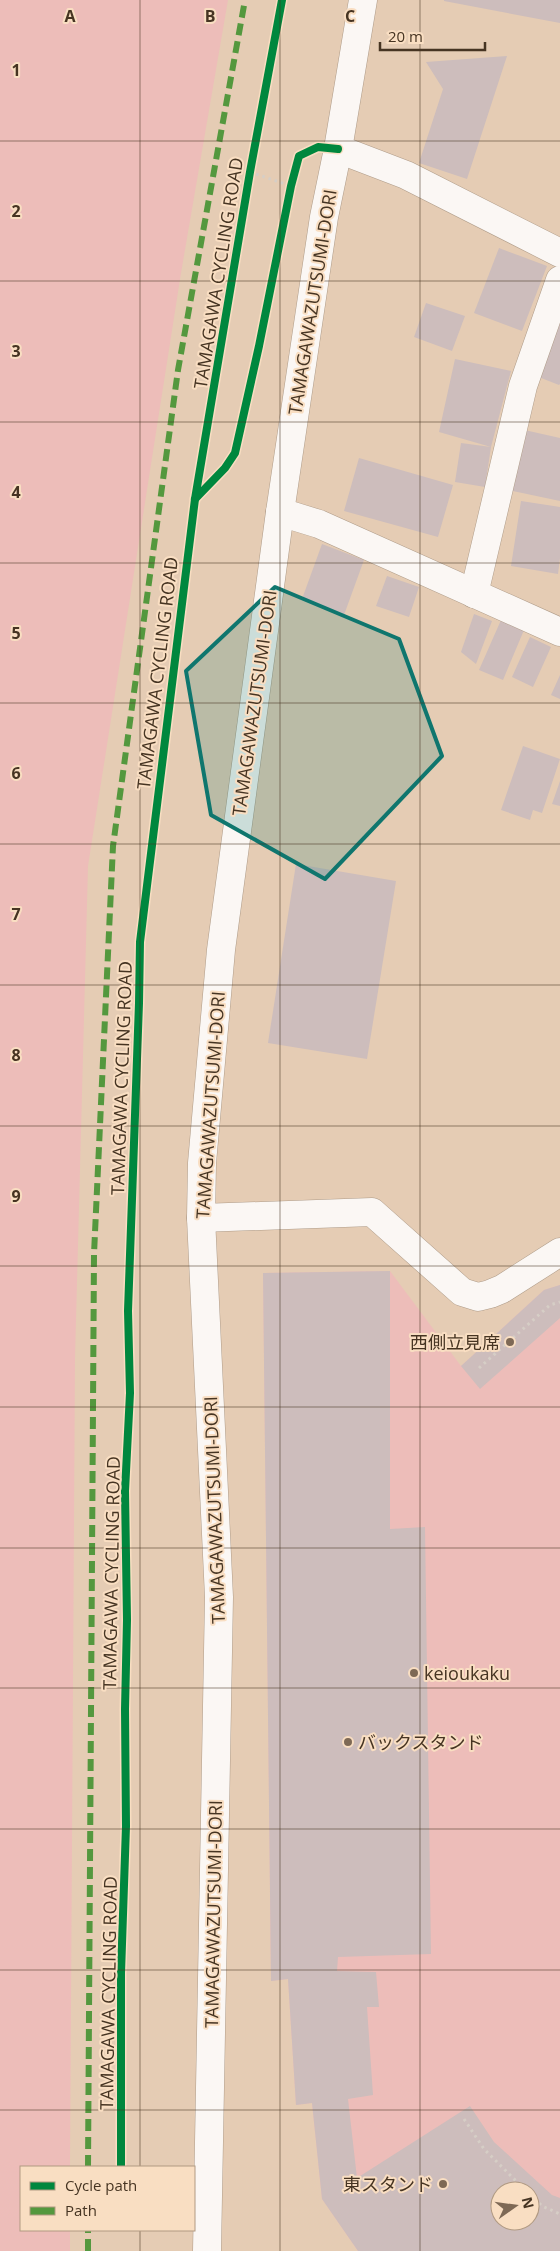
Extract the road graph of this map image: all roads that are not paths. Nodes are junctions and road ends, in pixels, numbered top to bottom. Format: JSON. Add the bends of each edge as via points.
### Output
{"nodes":[{"id":1,"x":363,"y":0,"type":"edge"},
{"id":2,"x":338,"y":149,"type":"junction"},
{"id":3,"x":560,"y":253,"type":"edge"},
{"id":4,"x":560,"y":280,"type":"edge"},
{"id":5,"x":280,"y":512,"type":"junction"},
{"id":6,"x":474,"y":594,"type":"junction"},
{"id":7,"x":560,"y":632,"type":"edge"},
{"id":8,"x":201,"y":1218,"type":"junction"},
{"id":9,"x":560,"y":1252,"type":"edge"},
{"id":10,"x":207,"y":2251,"type":"edge"}],
"edges":[{"from":1,"to":2,"type":"street","name":"TAMAGAWAZUTSUMI-DORI"},
{"from":2,"to":3,"type":"street","via":[[406,175]]},
{"from":2,"to":5,"type":"street","name":"TAMAGAWAZUTSUMI-DORI","via":[[324,217]]},
{"from":4,"to":6,"type":"street","via":[[523,386]]},
{"from":5,"to":6,"type":"street","via":[[319,524]]},
{"from":5,"to":8,"type":"street","name":"TAMAGAWAZUTSUMI-DORI","via":[[221,950],[202,1163]]},
{"from":6,"to":7,"type":"street"},
{"from":8,"to":9,"type":"street","via":[[372,1212],[462,1292],[478,1297],[502,1289]]},
{"from":8,"to":10,"type":"street","name":"TAMAGAWAZUTSUMI-DORI","via":[[219,1597]]}]}
